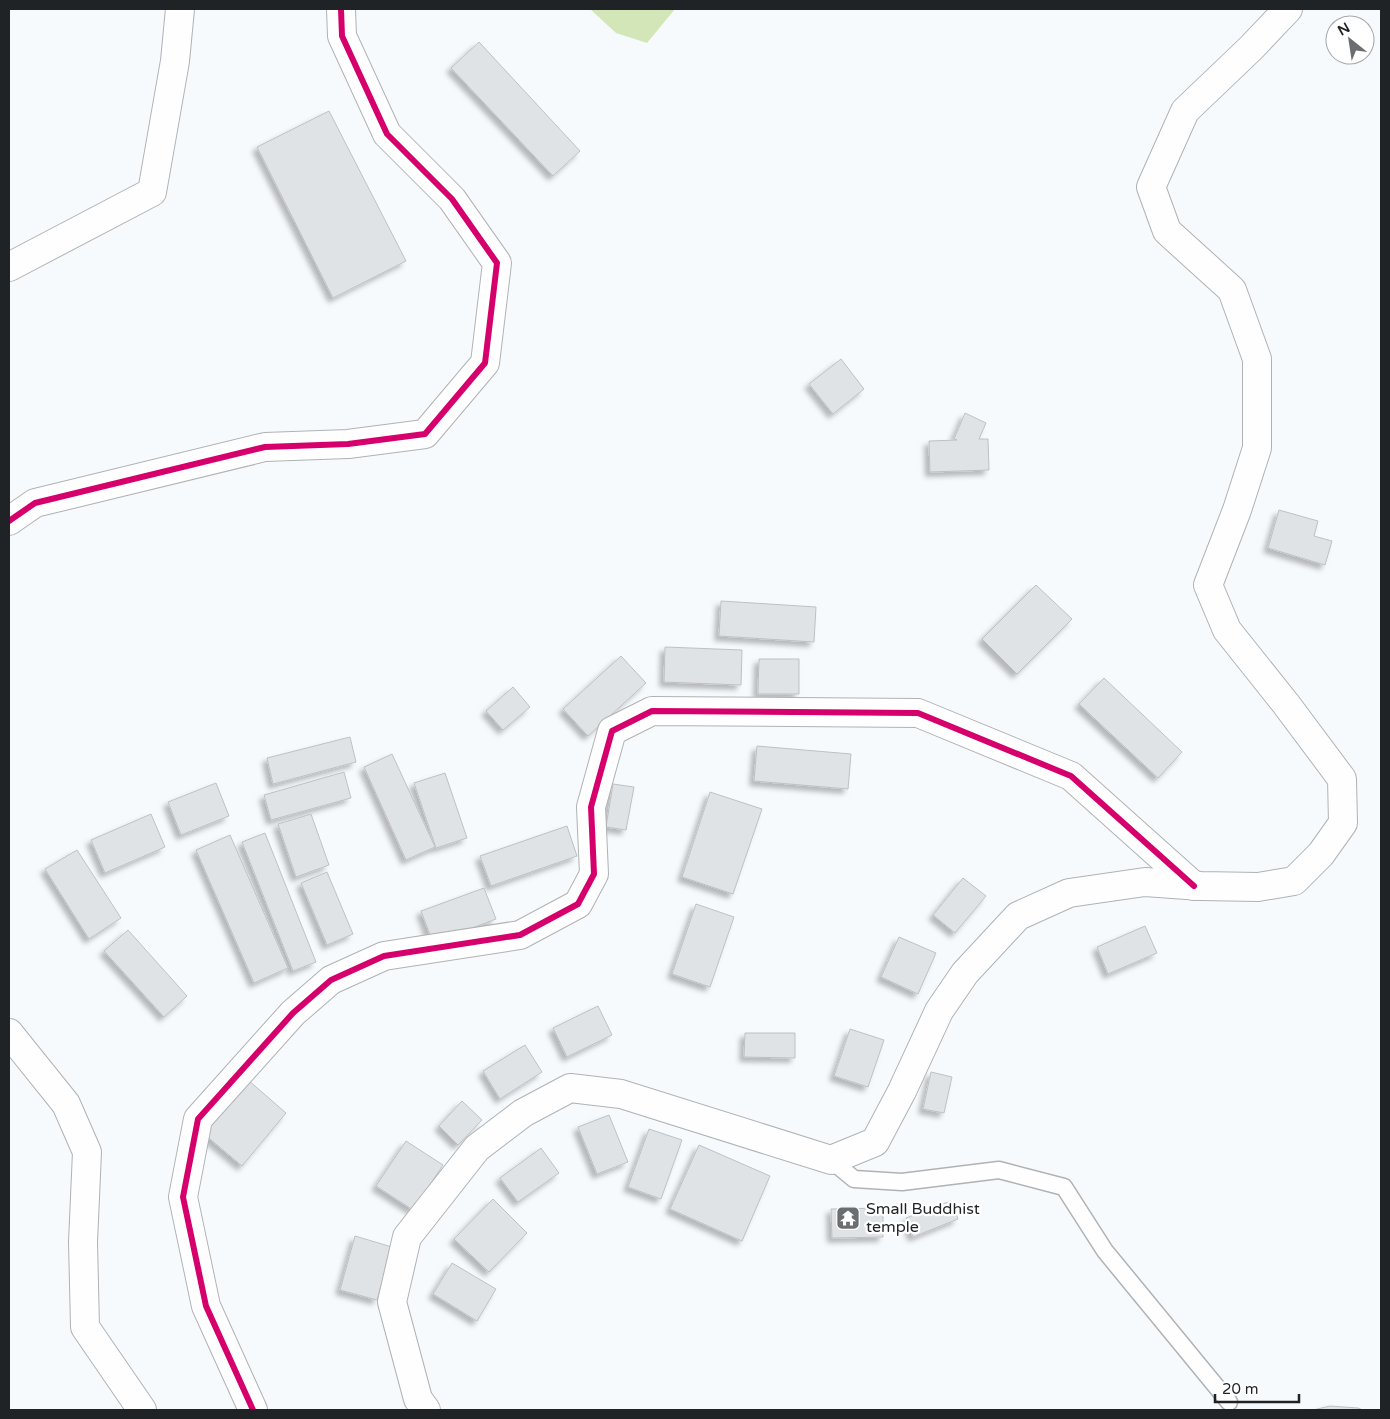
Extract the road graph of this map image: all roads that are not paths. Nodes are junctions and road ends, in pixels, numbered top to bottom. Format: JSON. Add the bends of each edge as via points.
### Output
{"nodes":[{"id":1,"x":180,"y":9,"type":"edge"},
{"id":2,"x":341,"y":9,"type":"edge"},
{"id":3,"x":1288,"y":9,"type":"edge"},
{"id":4,"x":9,"y":267,"type":"edge"},
{"id":5,"x":9,"y":521,"type":"edge"},
{"id":6,"x":1194,"y":886,"type":"junction"},
{"id":7,"x":9,"y":1033,"type":"edge"},
{"id":8,"x":830,"y":1160,"type":"junction"},
{"id":9,"x":1229,"y":1402,"type":"dead end"},
{"id":10,"x":142,"y":1410,"type":"edge"},
{"id":11,"x":253,"y":1410,"type":"edge"},
{"id":12,"x":426,"y":1410,"type":"edge"}],
"edges":[{"from":1,"to":4,"type":"street","via":[[175,62],[152,192]]},
{"from":2,"to":5,"type":"street","via":[[342,36],[387,134],[452,199],[496,263],[485,363],[425,434],[348,444],[265,447],[35,503]]},
{"from":3,"to":6,"type":"street","via":[[1185,111],[1151,187],[1167,231],[1232,290],[1257,359],[1256,448],[1237,510],[1208,585],[1227,630],[1342,779],[1343,823],[1321,854],[1294,881],[1258,888]]},
{"from":6,"to":8,"type":"street","via":[[1145,882],[1069,893],[1018,916],[965,973],[939,1011],[875,1142]]},
{"from":6,"to":11,"type":"street","via":[[1071,776],[918,713],[652,711],[612,731],[591,807],[594,874],[578,904],[520,935],[384,956],[331,980],[293,1013],[198,1119],[183,1197],[206,1306]]},
{"from":7,"to":10,"type":"street","via":[[66,1104],[87,1152],[83,1242],[85,1327]]},
{"from":8,"to":9,"type":"lane","via":[[854,1179],[902,1182],[1000,1170],[1064,1187],[1106,1251]]},
{"from":8,"to":12,"type":"street","via":[[621,1094],[570,1088],[523,1113],[478,1148],[407,1237],[392,1302],[418,1398]]}]}
